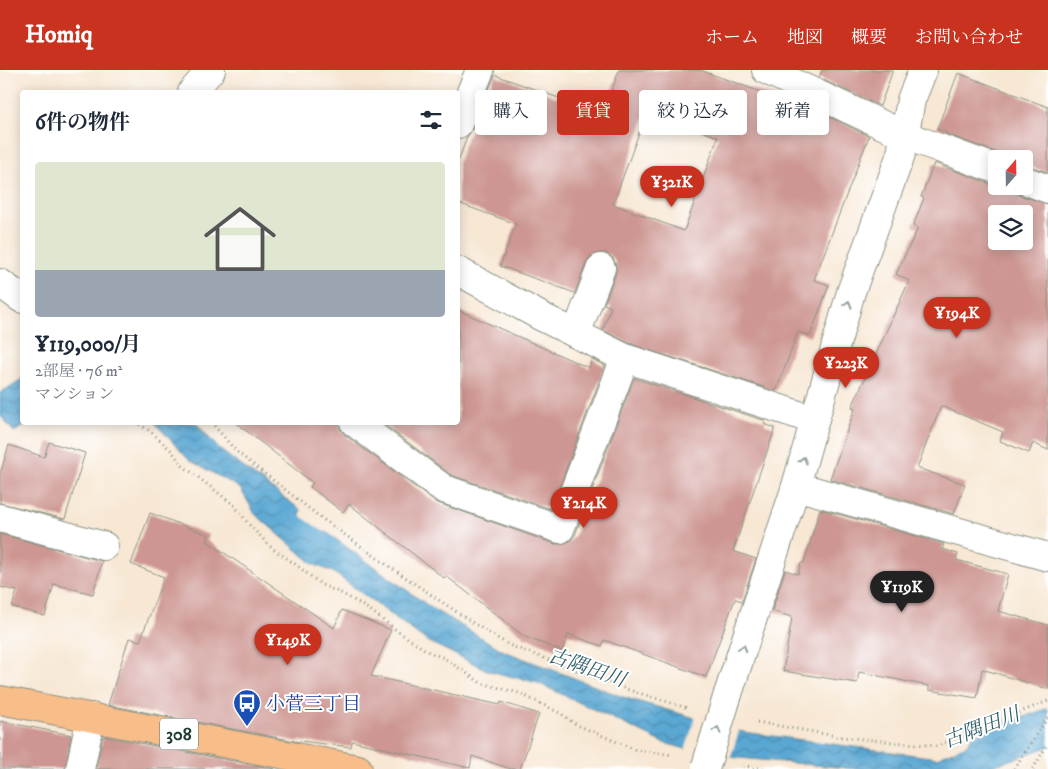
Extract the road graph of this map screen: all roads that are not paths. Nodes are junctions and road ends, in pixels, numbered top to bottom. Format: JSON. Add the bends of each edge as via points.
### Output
{"nodes":[{"id":1,"x":211,"y":70,"type":"edge"},
{"id":2,"x":480,"y":70,"type":"edge"},
{"id":3,"x":766,"y":70,"type":"edge"},
{"id":4,"x":922,"y":70,"type":"edge"},
{"id":5,"x":194,"y":90,"type":"edge"},
{"id":6,"x":460,"y":119,"type":"edge"},
{"id":7,"x":904,"y":135,"type":"junction"},
{"id":8,"x":988,"y":166,"type":"edge"},
{"id":9,"x":1033,"y":183,"type":"edge"},
{"id":10,"x":1048,"y":189,"type":"edge"},
{"id":11,"x":601,"y":268,"type":"dead end"},
{"id":12,"x":460,"y":272,"type":"edge"},
{"id":13,"x":0,"y":283,"type":"edge"},
{"id":14,"x":20,"y":298,"type":"edge"},
{"id":15,"x":576,"y":334,"type":"junction"},
{"id":16,"x":625,"y":358,"type":"junction"},
{"id":17,"x":814,"y":420,"type":"junction"},
{"id":18,"x":358,"y":425,"type":"edge"},
{"id":19,"x":796,"y":486,"type":"junction"},
{"id":20,"x":0,"y":518,"type":"edge"},
{"id":21,"x":104,"y":546,"type":"dead end"},
{"id":22,"x":1048,"y":557,"type":"edge"},
{"id":23,"x":0,"y":700,"type":"edge"},
{"id":24,"x":91,"y":717,"type":"junction"},
{"id":25,"x":705,"y":767,"type":"edge"},
{"id":26,"x":80,"y":769,"type":"edge"},
{"id":27,"x":358,"y":769,"type":"edge"}],
"edges":[{"from":1,"to":5,"type":"street"},
{"from":2,"to":6,"type":"street"},
{"from":3,"to":7,"type":"street"},
{"from":4,"to":7,"type":"street","via":[[911,100]]},
{"from":7,"to":8,"type":"street"},
{"from":17,"to":7,"type":"street","one_way":true,"via":[[851,292],[901,154]]},
{"from":9,"to":10,"type":"street"},
{"from":11,"to":15,"type":"street"},
{"from":12,"to":15,"type":"street"},
{"from":13,"to":14,"type":"street"},
{"from":15,"to":16,"type":"street"},
{"from":16,"to":17,"type":"street"},
{"from":16,"to":18,"type":"street","via":[[560,529],[444,489]]},
{"from":19,"to":17,"type":"street","one_way":true},
{"from":19,"to":22,"type":"street"},
{"from":25,"to":19,"type":"street","one_way":true,"bridge":true},
{"from":20,"to":21,"type":"street"},
{"from":23,"to":24,"type":"main road","number":"308"},
{"from":24,"to":26,"type":"street"},
{"from":24,"to":27,"type":"main road","number":"308"}]}
